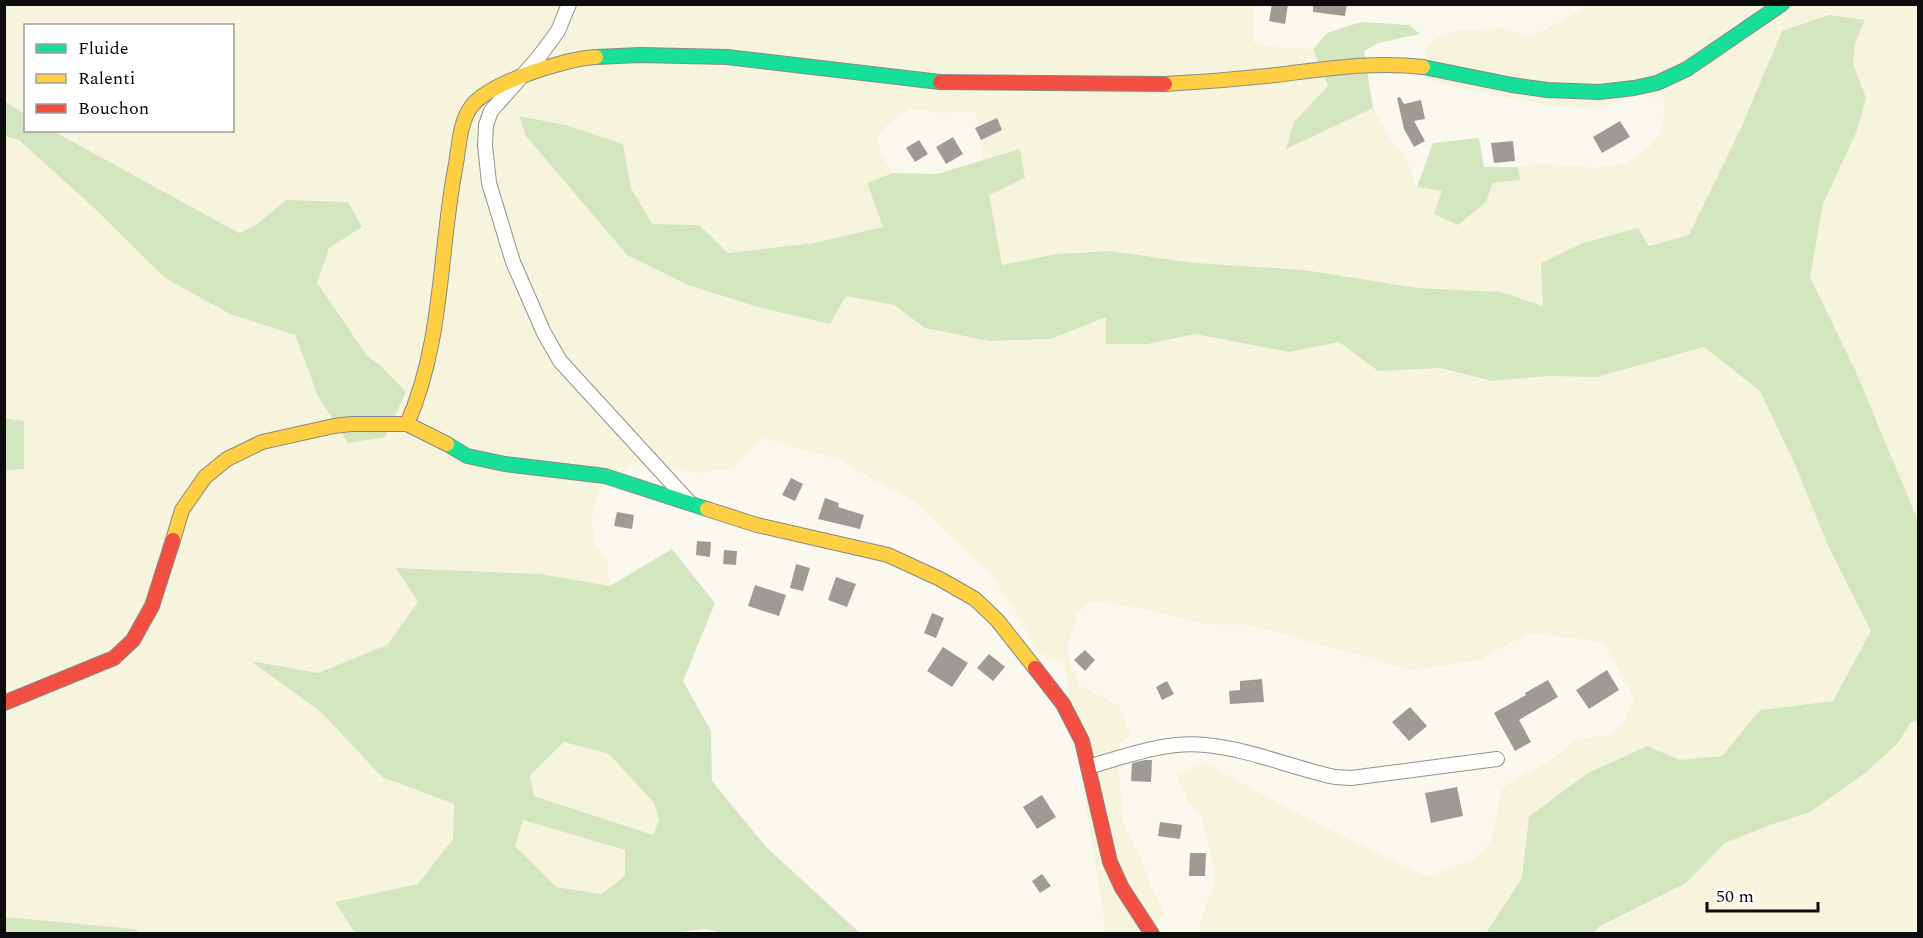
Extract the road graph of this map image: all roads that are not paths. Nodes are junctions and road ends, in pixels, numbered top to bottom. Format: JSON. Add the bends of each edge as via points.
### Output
{"nodes":[{"id":1,"x":569,"y":4,"type":"edge"},
{"id":2,"x":1782,"y":4,"type":"edge"},
{"id":3,"x":521,"y":78,"type":"junction"},
{"id":4,"x":407,"y":424,"type":"junction"},
{"id":5,"x":693,"y":506,"type":"junction"},
{"id":6,"x":4,"y":703,"type":"edge"},
{"id":7,"x":1497,"y":759,"type":"dead end"},
{"id":8,"x":1088,"y":767,"type":"junction"},
{"id":9,"x":1152,"y":933,"type":"edge"}],
"edges":[{"from":1,"to":3,"type":"street","via":[[558,31]]},
{"from":2,"to":3,"type":"street","via":[[1690,68],[1654,84],[1612,92],[1568,93],[1404,66],[1358,65],[1183,83],[952,83],[727,57],[639,55],[583,57]]},
{"from":3,"to":4,"type":"street","via":[[479,98],[464,121],[448,206],[428,365]]},
{"from":3,"to":5,"type":"street","via":[[491,111],[485,145],[489,183],[513,262],[560,361]]},
{"from":4,"to":5,"type":"street","via":[[467,456],[605,476]]},
{"from":4,"to":6,"type":"street","via":[[334,426],[262,442],[227,459],[205,477],[182,510],[152,606],[133,640],[114,658]]},
{"from":5,"to":8,"type":"street","via":[[888,555],[975,599],[998,620],[1063,704],[1082,741]]},
{"from":7,"to":8,"type":"street","via":[[1351,778],[1204,745],[1148,750]]},
{"from":8,"to":9,"type":"street","via":[[1110,861],[1122,888]]}]}
